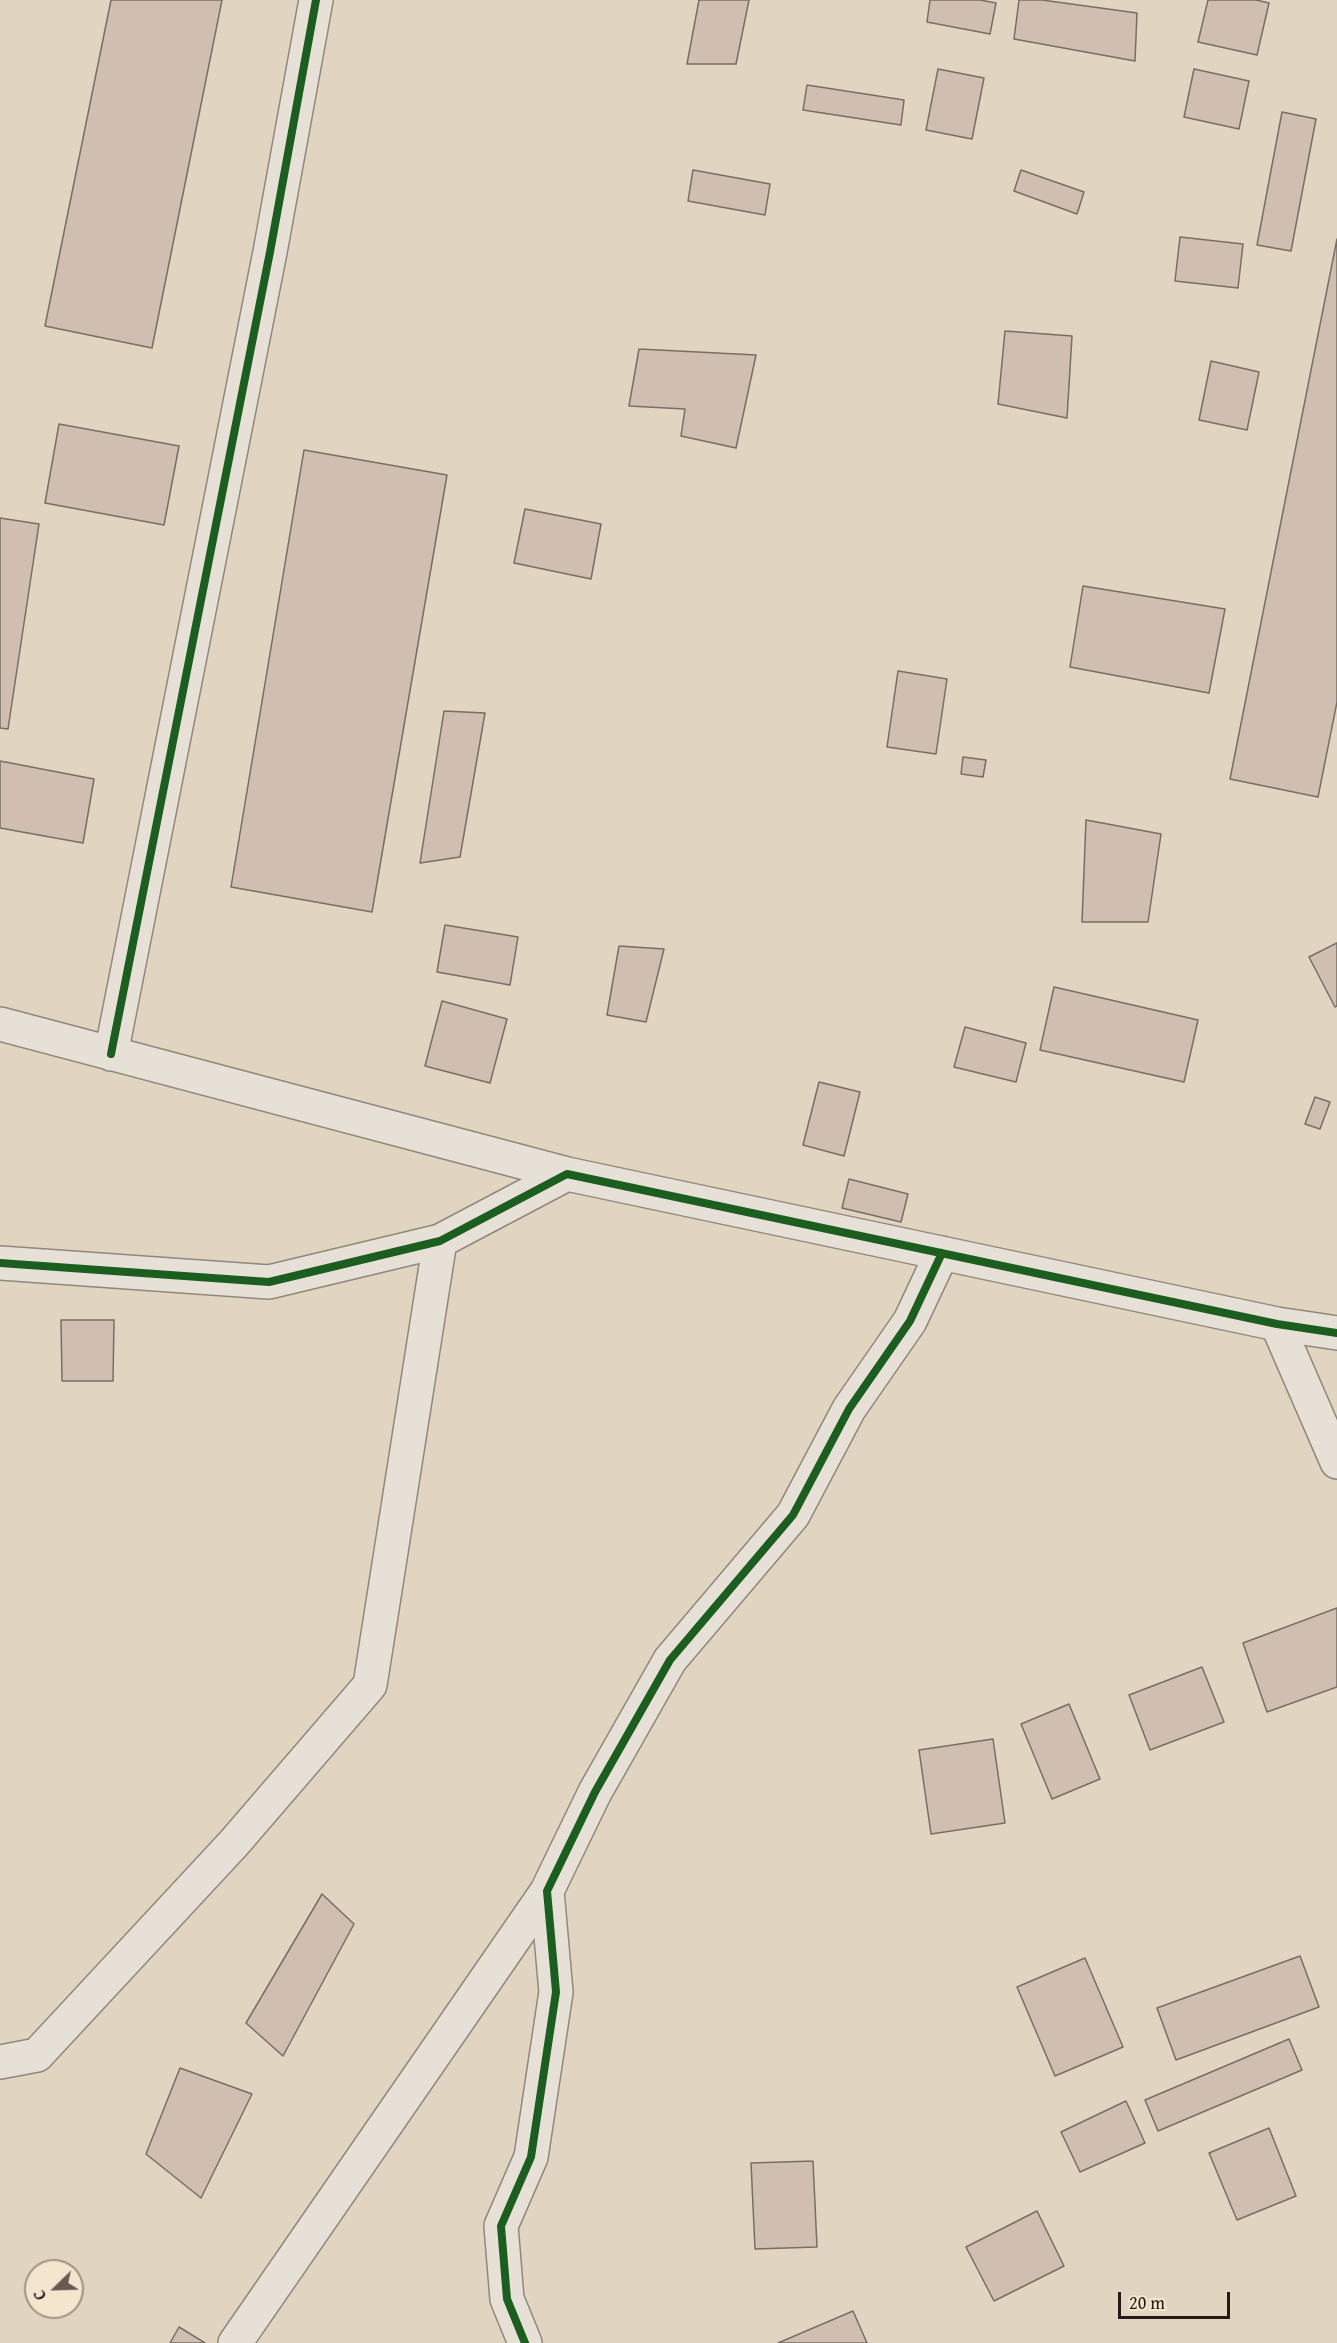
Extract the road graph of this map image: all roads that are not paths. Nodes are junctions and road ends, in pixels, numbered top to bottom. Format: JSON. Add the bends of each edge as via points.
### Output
{"nodes":[{"id":1,"x":316,"y":0,"type":"edge"},
{"id":2,"x":0,"y":1024,"type":"edge"},
{"id":3,"x":111,"y":1054,"type":"junction"},
{"id":4,"x":567,"y":1174,"type":"junction"},
{"id":5,"x":440,"y":1241,"type":"junction"},
{"id":6,"x":942,"y":1253,"type":"junction"},
{"id":7,"x":0,"y":1263,"type":"edge"},
{"id":8,"x":1277,"y":1324,"type":"junction"},
{"id":9,"x":1337,"y":1333,"type":"edge"},
{"id":10,"x":1337,"y":1462,"type":"edge"},
{"id":11,"x":547,"y":1891,"type":"junction"},
{"id":12,"x":0,"y":2062,"type":"edge"},
{"id":13,"x":235,"y":2343,"type":"edge"},
{"id":14,"x":525,"y":2343,"type":"edge"}],
"edges":[{"from":1,"to":3,"type":"street","via":[[268,263]]},
{"from":2,"to":3,"type":"street"},
{"from":3,"to":4,"type":"street"},
{"from":4,"to":5,"type":"street"},
{"from":4,"to":6,"type":"street"},
{"from":5,"to":7,"type":"street","via":[[268,1282]]},
{"from":5,"to":12,"type":"street","via":[[370,1685],[234,1843],[37,2055]]},
{"from":6,"to":8,"type":"street"},
{"from":6,"to":11,"type":"street","via":[[910,1321],[849,1409],[793,1515],[670,1660],[595,1792]]},
{"from":8,"to":9,"type":"street"},
{"from":8,"to":10,"type":"street"},
{"from":11,"to":13,"type":"street"},
{"from":11,"to":14,"type":"street","via":[[556,1992],[531,2157],[501,2226],[507,2299]]}]}
